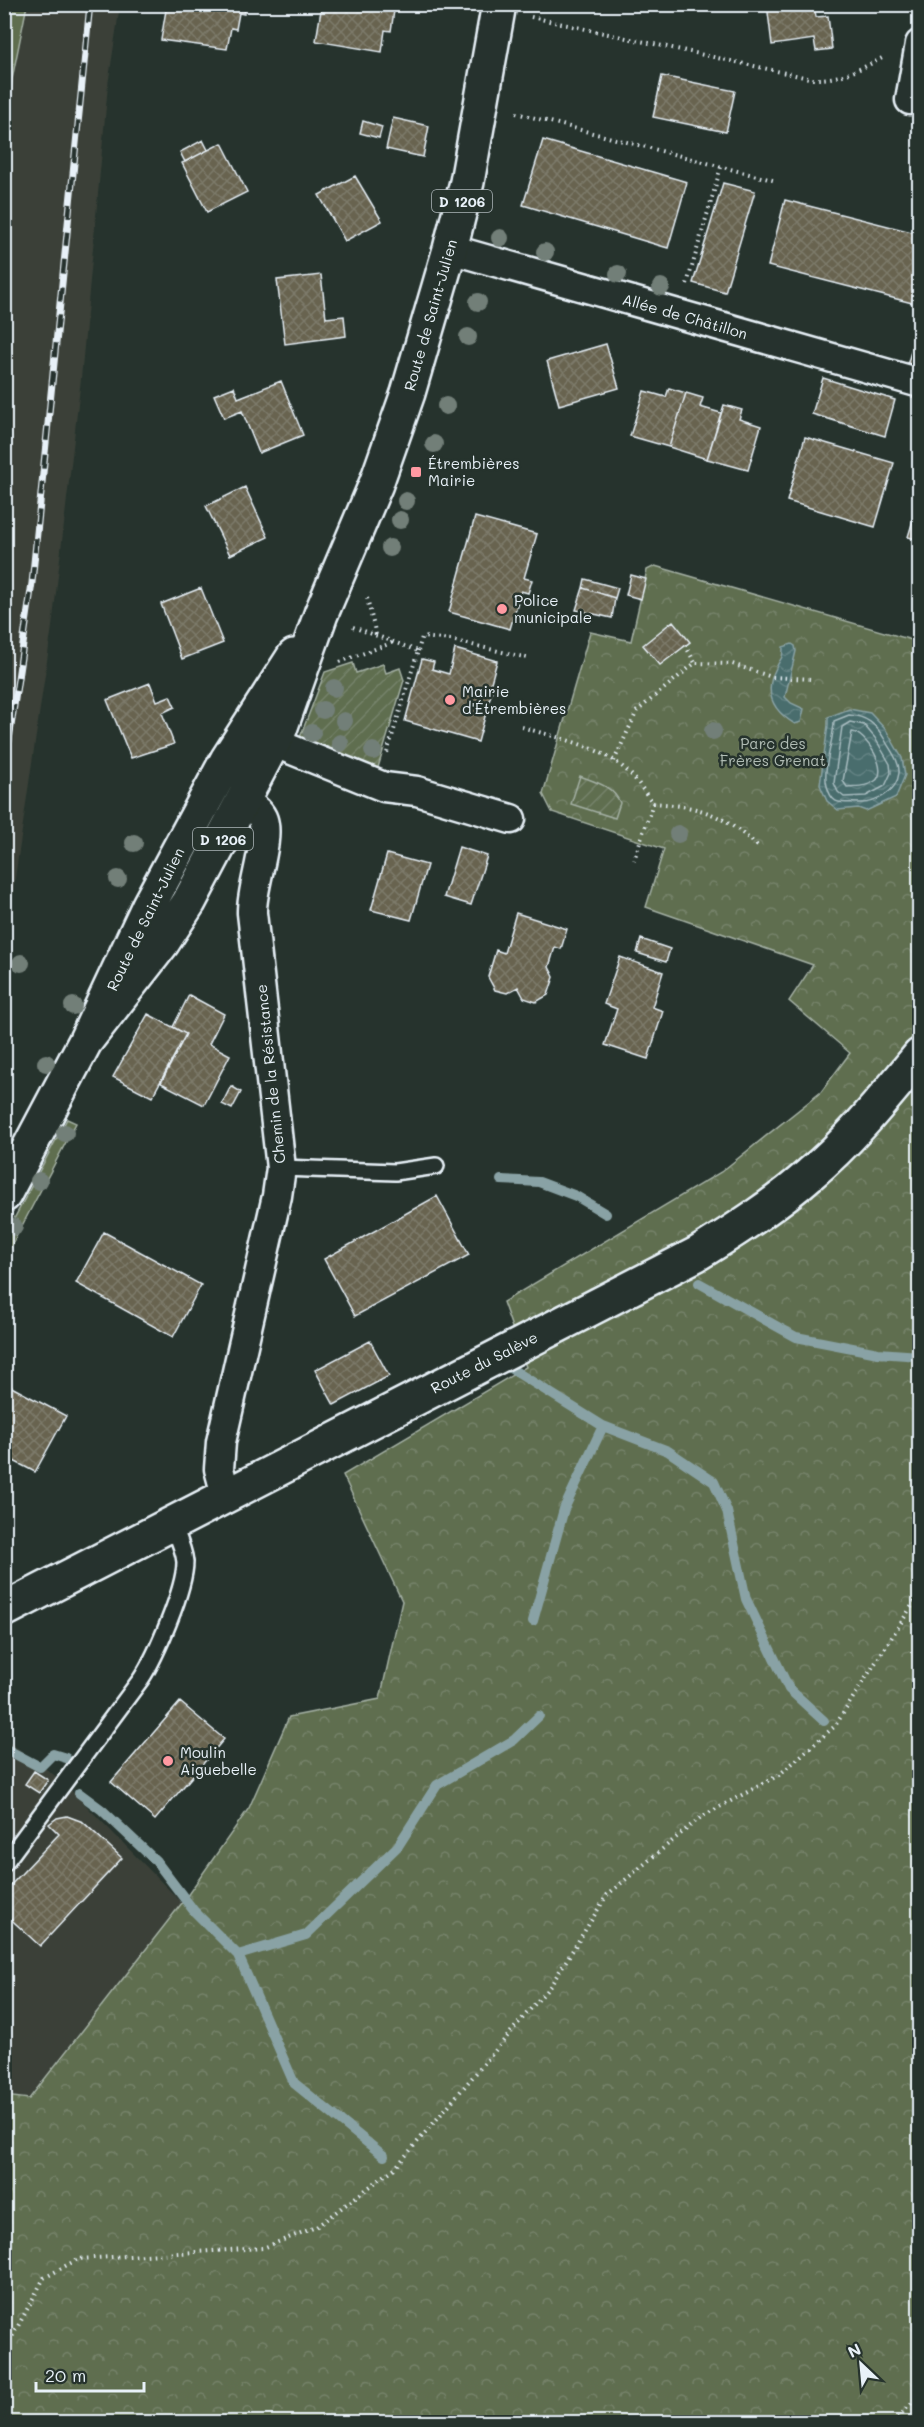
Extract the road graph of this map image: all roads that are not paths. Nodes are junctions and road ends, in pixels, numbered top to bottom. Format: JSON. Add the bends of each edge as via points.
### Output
{"nodes":[{"id":1,"x":512,"y":10,"type":"edge"},
{"id":2,"x":920,"y":44,"type":"edge"},
{"id":3,"x":910,"y":100,"type":"dead end"},
{"id":4,"x":450,"y":249,"type":"junction"},
{"id":5,"x":920,"y":383,"type":"edge"},
{"id":6,"x":260,"y":736,"type":"junction"},
{"id":7,"x":244,"y":800,"type":"junction"},
{"id":8,"x":511,"y":819,"type":"dead end"},
{"id":9,"x":85,"y":1042,"type":"junction"},
{"id":10,"x":920,"y":1055,"type":"edge"},
{"id":11,"x":436,"y":1166,"type":"dead end"},
{"id":12,"x":281,"y":1167,"type":"junction"},
{"id":13,"x":4,"y":1195,"type":"edge"},
{"id":14,"x":226,"y":1495,"type":"junction"},
{"id":15,"x":172,"y":1523,"type":"junction"},
{"id":16,"x":4,"y":1610,"type":"edge"},
{"id":17,"x":4,"y":1864,"type":"edge"}],
"edges":[{"from":1,"to":4,"type":"main road","name":"Route de Saint-Julien","number":"D 1206","via":[[482,104]]},
{"from":2,"to":3,"type":"street"},
{"from":4,"to":5,"type":"street","name":"Allée de Châtillon"},
{"from":4,"to":6,"type":"main road","name":"Route de Saint-Julien","number":"D 1206","via":[[402,413],[365,512],[334,619]]},
{"from":6,"to":7,"type":"main road","name":"Route de Saint-Julien","number":"D 1206"},
{"from":6,"to":8,"type":"street","via":[[377,785],[417,791]]},
{"from":6,"to":9,"type":"main road","name":"Route de Saint-Julien","number":"D 1206","via":[[227,760],[145,912]]},
{"from":7,"to":9,"type":"main road","name":"Route de Saint-Julien","number":"D 1206","via":[[180,916]]},
{"from":7,"to":12,"type":"street","name":"Chemin de la Résistance","via":[[258,811],[264,829],[252,913]]},
{"from":9,"to":13,"type":"main road","name":"Route de Saint-Julien","number":"D 1206"},
{"from":10,"to":14,"type":"main road","name":"Route du Salève","via":[[812,1173],[741,1227],[697,1254]]},
{"from":11,"to":12,"type":"lane","via":[[395,1172]]},
{"from":12,"to":14,"type":"street","name":"Chemin de la Résistance","via":[[221,1443],[219,1468]]},
{"from":14,"to":15,"type":"main road","name":"Route du Salève"},
{"from":15,"to":16,"type":"main road","name":"Route du Salève"},
{"from":15,"to":17,"type":"lane","via":[[183,1550],[184,1571],[155,1656]]}]}
